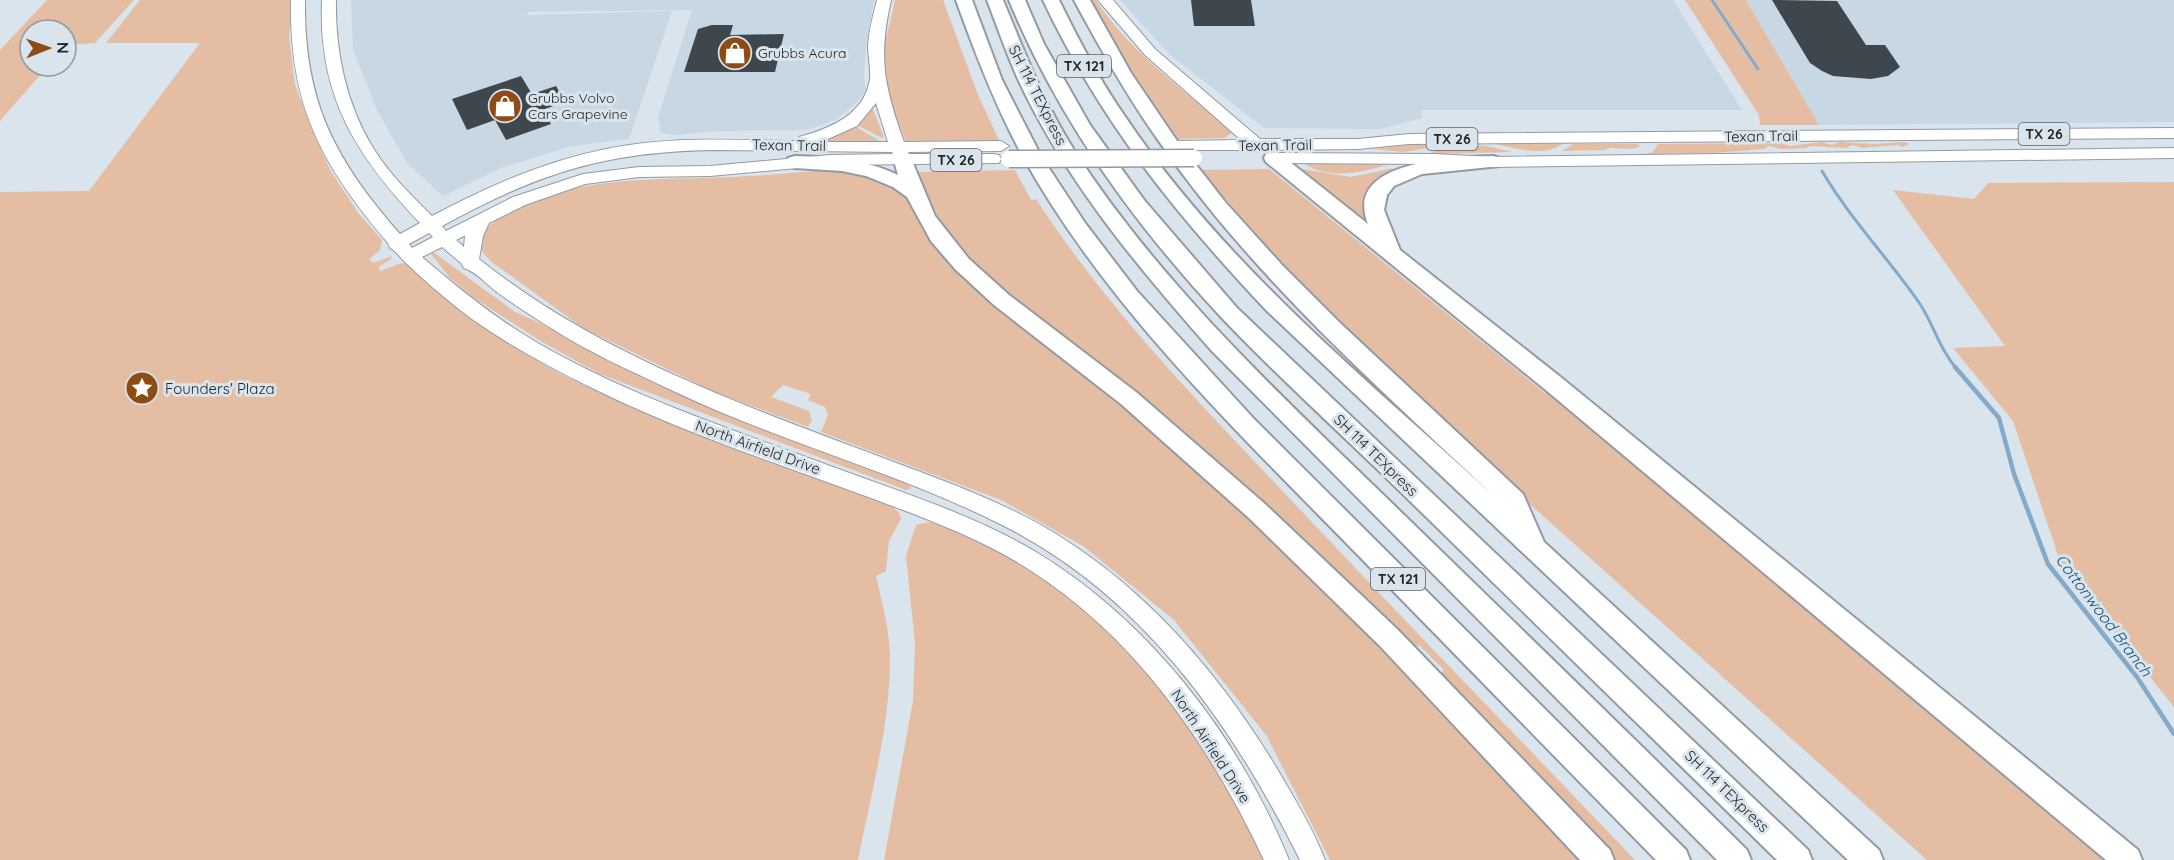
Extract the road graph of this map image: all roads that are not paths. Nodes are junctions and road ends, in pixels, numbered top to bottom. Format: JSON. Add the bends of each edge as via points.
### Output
{"nodes":[{"id":1,"x":298,"y":0,"type":"edge"},
{"id":2,"x":329,"y":0,"type":"edge"},
{"id":3,"x":884,"y":0,"type":"edge"},
{"id":4,"x":964,"y":0,"type":"edge"},
{"id":5,"x":995,"y":0,"type":"edge"},
{"id":6,"x":1017,"y":0,"type":"edge"},
{"id":7,"x":1051,"y":0,"type":"edge"},
{"id":8,"x":1082,"y":0,"type":"edge"},
{"id":9,"x":1105,"y":0,"type":"edge"},
{"id":10,"x":876,"y":81,"type":"junction"},
{"id":11,"x":2174,"y":133,"type":"edge"},
{"id":12,"x":2092,"y":134,"type":"junction"},
{"id":13,"x":1914,"y":135,"type":"junction"},
{"id":14,"x":1647,"y":138,"type":"junction"},
{"id":15,"x":1256,"y":145,"type":"junction"},
{"id":16,"x":781,"y":146,"type":"junction"},
{"id":17,"x":642,"y":148,"type":"junction"},
{"id":18,"x":1005,"y":152,"type":"junction"},
{"id":19,"x":2174,"y":153,"type":"edge"},
{"id":20,"x":900,"y":154,"type":"junction"},
{"id":21,"x":2109,"y":154,"type":"junction"},
{"id":22,"x":1910,"y":157,"type":"junction"},
{"id":23,"x":1273,"y":158,"type":"junction"},
{"id":24,"x":1636,"y":160,"type":"junction"},
{"id":25,"x":795,"y":162,"type":"junction"},
{"id":26,"x":1493,"y":162,"type":"junction"},
{"id":27,"x":639,"y":172,"type":"junction"},
{"id":28,"x":913,"y":192,"type":"junction"},
{"id":29,"x":483,"y":219,"type":"junction"},
{"id":30,"x":428,"y":226,"type":"junction"},
{"id":31,"x":444,"y":240,"type":"junction"},
{"id":32,"x":403,"y":250,"type":"junction"},
{"id":33,"x":1394,"y":256,"type":"junction"},
{"id":34,"x":470,"y":264,"type":"junction"},
{"id":35,"x":1534,"y":548,"type":"junction"},
{"id":36,"x":1277,"y":860,"type":"edge"},
{"id":37,"x":1313,"y":860,"type":"edge"},
{"id":38,"x":1600,"y":860,"type":"edge"},
{"id":39,"x":1676,"y":860,"type":"edge"},
{"id":40,"x":1737,"y":860,"type":"edge"},
{"id":41,"x":1798,"y":860,"type":"edge"},
{"id":42,"x":1869,"y":860,"type":"edge"},
{"id":43,"x":2128,"y":860,"type":"edge"}],
"edges":[{"from":1,"to":32,"type":"main road","name":"North Airfield Drive","via":[[300,68],[319,132],[350,184]]},
{"from":2,"to":30,"type":"main road","name":"North Airfield Drive","via":[[331,49],[339,84],[361,142],[377,167]]},
{"from":3,"to":10,"type":"main road","via":[[875,52]]},
{"from":4,"to":39,"type":"highway","number":"TX 121","via":[[984,58],[1018,130],[1049,183],[1127,292],[1228,406]]},
{"from":5,"to":40,"type":"highway","name":"SH 114 TEXpress","via":[[1016,55],[1057,135],[1154,272],[1247,375]]},
{"from":6,"to":41,"type":"highway","name":"SH 114 TEXpress","via":[[1039,51],[1084,130],[1147,216],[1230,313]]},
{"from":7,"to":35,"type":"highway","number":"TX 121","via":[[1075,51],[1123,129],[1224,254],[1273,305]]},
{"from":8,"to":35,"type":"highway","via":[[1140,102],[1212,196],[1284,282],[1515,501]]},
{"from":9,"to":15,"type":"main road","via":[[1150,52]]},
{"from":10,"to":16,"type":"main road","via":[[863,112],[850,124],[807,141]]},
{"from":10,"to":20,"type":"main road"},
{"from":11,"to":12,"type":"main road","name":"Texan Trail","number":"TX 26"},
{"from":12,"to":13,"type":"main road","name":"Texan Trail","number":"TX 26"},
{"from":12,"to":21,"type":"main road"},
{"from":13,"to":14,"type":"main road","name":"Texan Trail","number":"TX 26"},
{"from":13,"to":22,"type":"main road","via":[[1917,149]]},
{"from":14,"to":15,"type":"main road","name":"Texan Trail","number":"TX 26"},
{"from":14,"to":24,"type":"main road","via":[[1649,150]]},
{"from":15,"to":18,"type":"main road","name":"Texan Trail"},
{"from":15,"to":23,"type":"main road"},
{"from":16,"to":17,"type":"main road","name":"Texan Trail","via":[[700,144]]},
{"from":16,"to":20,"type":"main road","name":"Texan Trail"},
{"from":17,"to":27,"type":"main road"},
{"from":17,"to":30,"type":"main road","name":"Texan Trail","via":[[542,172]]},
{"from":18,"to":20,"type":"main road","name":"Texan Trail","number":"TX 26"},
{"from":18,"to":23,"type":"main road","name":"Texan Trail","number":"TX 26","bridge":true},
{"from":19,"to":21,"type":"main road","name":"Texan Trail","number":"TX 26"},
{"from":20,"to":25,"type":"main road","name":"Texan Trail"},
{"from":20,"to":28,"type":"highway"},
{"from":21,"to":22,"type":"main road","name":"Texan Trail","number":"TX 26"},
{"from":22,"to":24,"type":"main road","name":"Texan Trail","number":"TX 26"},
{"from":23,"to":26,"type":"main road","name":"Texan Trail","number":"TX 26"},
{"from":23,"to":33,"type":"highway"},
{"from":24,"to":26,"type":"main road","name":"Texan Trail","number":"TX 26"},
{"from":25,"to":27,"type":"main road","name":"Texan Trail","via":[[710,171]]},
{"from":25,"to":28,"type":"highway","via":[[842,164],[878,172]]},
{"from":26,"to":33,"type":"highway","via":[[1415,169],[1382,186],[1374,210]]},
{"from":27,"to":29,"type":"main road","name":"Texan Trail","via":[[582,179],[550,188]]},
{"from":28,"to":38,"type":"highway","via":[[932,227],[959,261],[1002,300],[1110,383],[1257,510],[1413,663]]},
{"from":29,"to":31,"type":"main road","name":"Texan Trail"},
{"from":29,"to":34,"type":"main road","via":[[474,236]]},
{"from":30,"to":31,"type":"main road","name":"North Airfield Drive"},
{"from":30,"to":32,"type":"main road","name":"Texan Trail"},
{"from":31,"to":32,"type":"main road","name":"Texan Trail"},
{"from":31,"to":34,"type":"main road","name":"North Airfield Drive"},
{"from":32,"to":36,"type":"main road","name":"North Airfield Drive","via":[[495,327],[587,377],[703,428],[982,533],[1073,587],[1143,651],[1199,720],[1232,771]]},
{"from":33,"to":43,"type":"highway"},
{"from":34,"to":37,"type":"main road","name":"North Airfield Drive","via":[[617,358],[1012,520],[1092,570],[1166,635],[1229,713],[1280,794]]},
{"from":35,"to":42,"type":"highway","number":"TX 121"}]}
